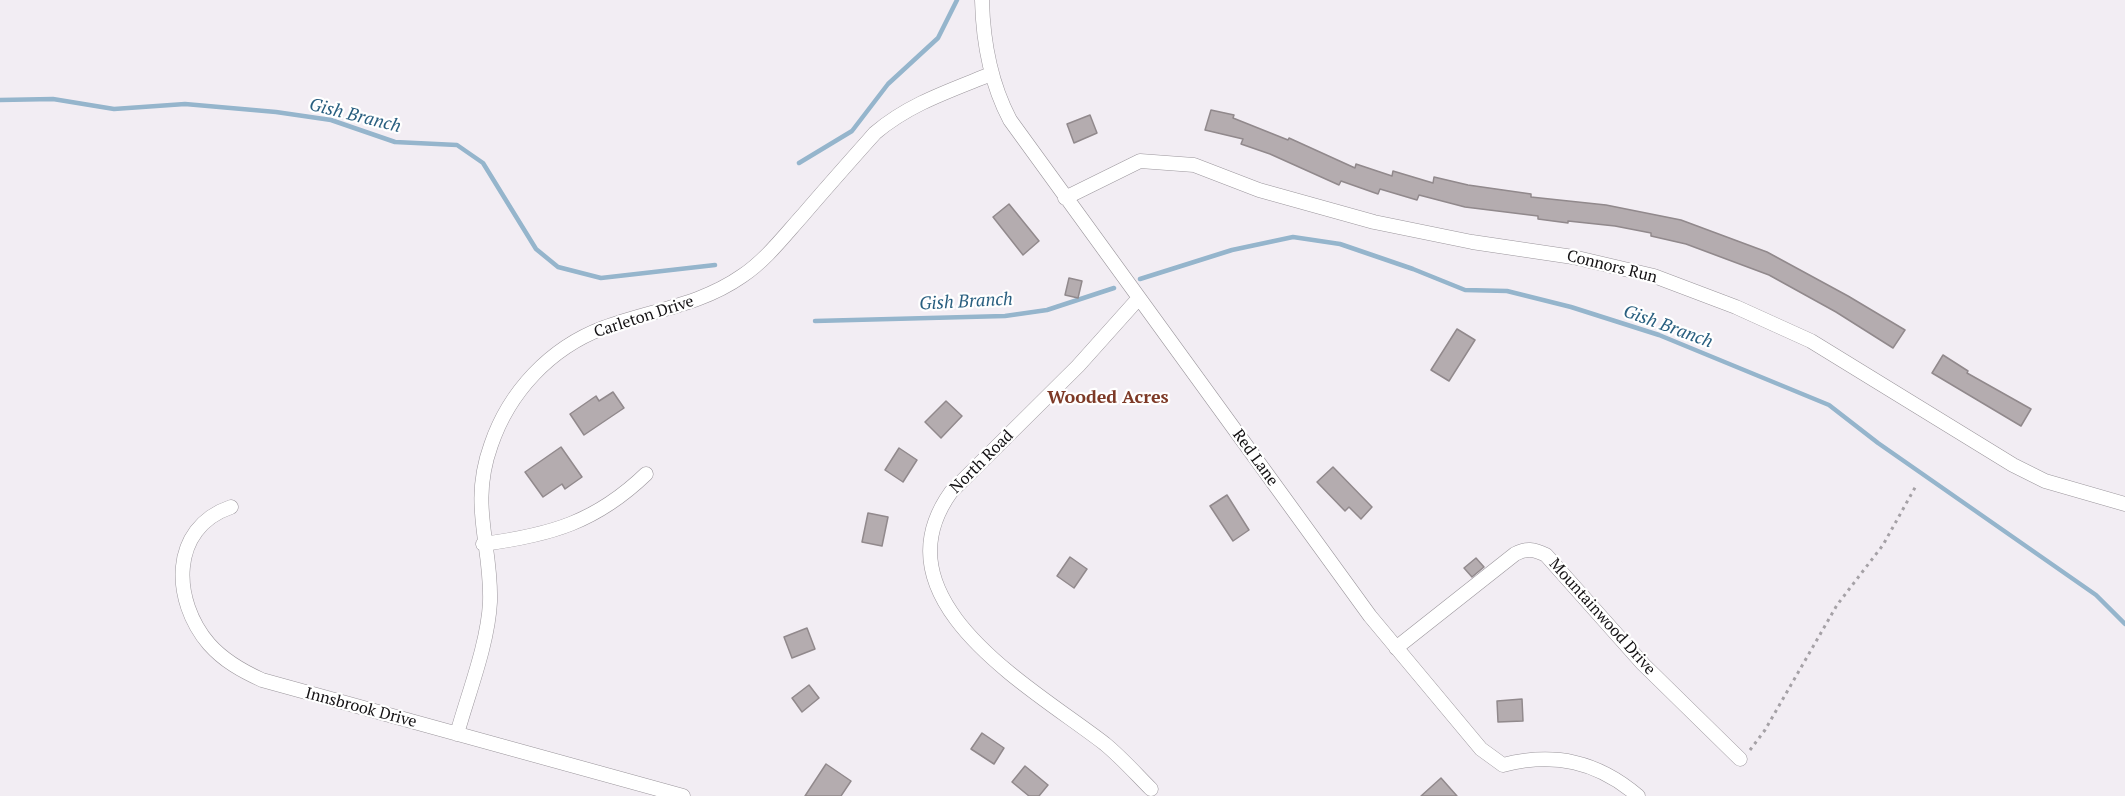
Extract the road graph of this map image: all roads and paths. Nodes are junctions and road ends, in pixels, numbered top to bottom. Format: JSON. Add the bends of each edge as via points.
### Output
{"nodes":[{"id":1,"x":982,"y":0,"type":"edge"},
{"id":2,"x":991,"y":74,"type":"junction"},
{"id":3,"x":1065,"y":198,"type":"junction"},
{"id":4,"x":1138,"y":299,"type":"junction"},
{"id":5,"x":646,"y":474,"type":"dead end"},
{"id":6,"x":1917,"y":484,"type":"dead end"},
{"id":7,"x":2125,"y":504,"type":"edge"},
{"id":8,"x":231,"y":507,"type":"dead end"},
{"id":9,"x":483,"y":544,"type":"junction"},
{"id":10,"x":1396,"y":648,"type":"junction"},
{"id":11,"x":457,"y":734,"type":"junction"},
{"id":12,"x":1740,"y":759,"type":"joint"},
{"id":13,"x":1151,"y":789,"type":"dead end"},
{"id":14,"x":683,"y":796,"type":"edge"},
{"id":15,"x":1638,"y":796,"type":"edge"}],
"edges":[{"from":1,"to":2,"type":"street","name":"Red Lane"},
{"from":2,"to":3,"type":"street","name":"Red Lane","via":[[1010,120]]},
{"from":2,"to":9,"type":"street","name":"Carleton Drive","via":[[915,104],[894,117],[875,133],[766,257],[744,275],[694,302],[585,336],[549,359],[514,398],[490,446],[481,489]]},
{"from":3,"to":4,"type":"street","name":"Red Lane"},
{"from":3,"to":7,"type":"street","name":"Connors Run","via":[[1140,161],[1194,165],[1259,190],[1374,222],[1573,257],[1654,276],[1811,341],[2044,481]]},
{"from":4,"to":10,"type":"street","name":"Red Lane"},
{"from":4,"to":13,"type":"street","name":"North Road","via":[[1078,366],[951,492],[933,525],[928,555],[938,590],[972,639],[1107,746]]},
{"from":5,"to":9,"type":"street","via":[[604,509],[580,522],[549,533]]},
{"from":6,"to":12,"type":"path","via":[[1883,545],[1837,605],[1765,730]]},
{"from":8,"to":11,"type":"street","name":"Innsbrook Drive","via":[[216,512],[195,530],[184,558],[185,595],[191,615],[209,644],[242,672],[262,680]]},
{"from":9,"to":11,"type":"street","name":"Carleton Drive","via":[[490,605]]},
{"from":10,"to":12,"type":"street","name":"Mountainwood Drive","via":[[1515,554],[1537,550]]},
{"from":10,"to":15,"type":"street","name":"Red Lane","via":[[1481,749],[1503,765],[1529,758],[1559,758],[1588,766],[1624,784]]},
{"from":11,"to":14,"type":"street","name":"Innsbrook Drive"}]}
